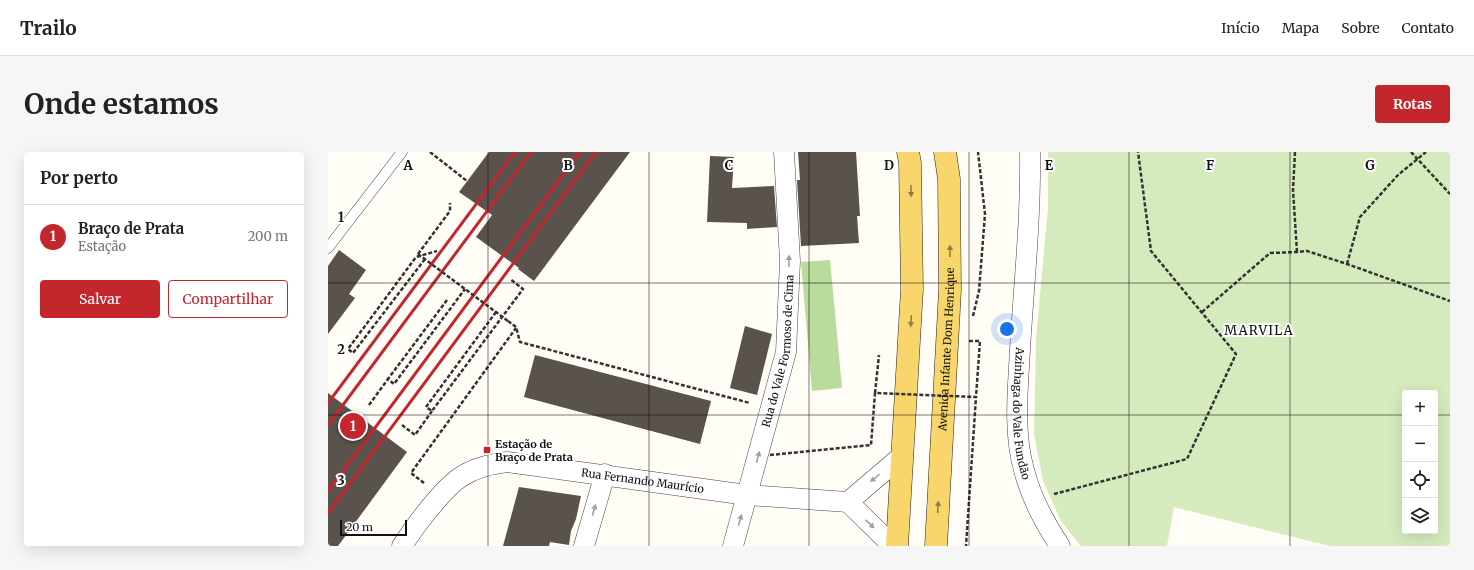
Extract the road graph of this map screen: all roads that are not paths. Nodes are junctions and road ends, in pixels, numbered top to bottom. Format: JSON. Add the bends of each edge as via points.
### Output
{"nodes":[{"id":1,"x":402,"y":152,"type":"edge"},
{"id":2,"x":784,"y":152,"type":"edge"},
{"id":3,"x":908,"y":152,"type":"edge"},
{"id":4,"x":945,"y":152,"type":"edge"},
{"id":5,"x":1030,"y":152,"type":"edge"},
{"id":6,"x":328,"y":248,"type":"edge"},
{"id":7,"x":903,"y":455,"type":"junction"},
{"id":8,"x":605,"y":474,"type":"junction"},
{"id":9,"x":747,"y":495,"type":"junction"},
{"id":10,"x":848,"y":502,"type":"junction"},
{"id":11,"x":402,"y":546,"type":"edge"},
{"id":12,"x":584,"y":546,"type":"edge"},
{"id":13,"x":733,"y":546,"type":"edge"},
{"id":14,"x":893,"y":546,"type":"edge"},
{"id":15,"x":897,"y":546,"type":"edge"},
{"id":16,"x":936,"y":546,"type":"edge"},
{"id":17,"x":1060,"y":546,"type":"edge"}],
"edges":[{"from":1,"to":6,"type":"lane"},
{"from":9,"to":2,"type":"street","name":"Rua do Vale Formoso de Cima","one_way":true,"via":[[786,352],[790,261]]},
{"from":3,"to":7,"type":"main road","one_way":true,"via":[[912,289]]},
{"from":16,"to":4,"type":"main road","name":"Avenida Infante Dom Henrique","one_way":true,"via":[[950,290],[949,180]]},
{"from":5,"to":17,"type":"street","name":"Azinhaga do Vale Fundão","via":[[1029,212],[1016,414],[1023,469],[1034,499]]},
{"from":7,"to":10,"type":"street","one_way":true},
{"from":7,"to":15,"type":"main road"},
{"from":8,"to":9,"type":"street","name":"Rua Fernando Maurício"},
{"from":8,"to":11,"type":"street","name":"Rua Fernando Maurício","via":[[507,462],[475,468],[462,475],[439,495]]},
{"from":12,"to":8,"type":"street","one_way":true},
{"from":9,"to":10,"type":"street","name":"Rua Fernando Maurício"},
{"from":13,"to":9,"type":"street","name":"Rua do Vale Formoso de Cima","one_way":true},
{"from":10,"to":14,"type":"street","one_way":true}]}
